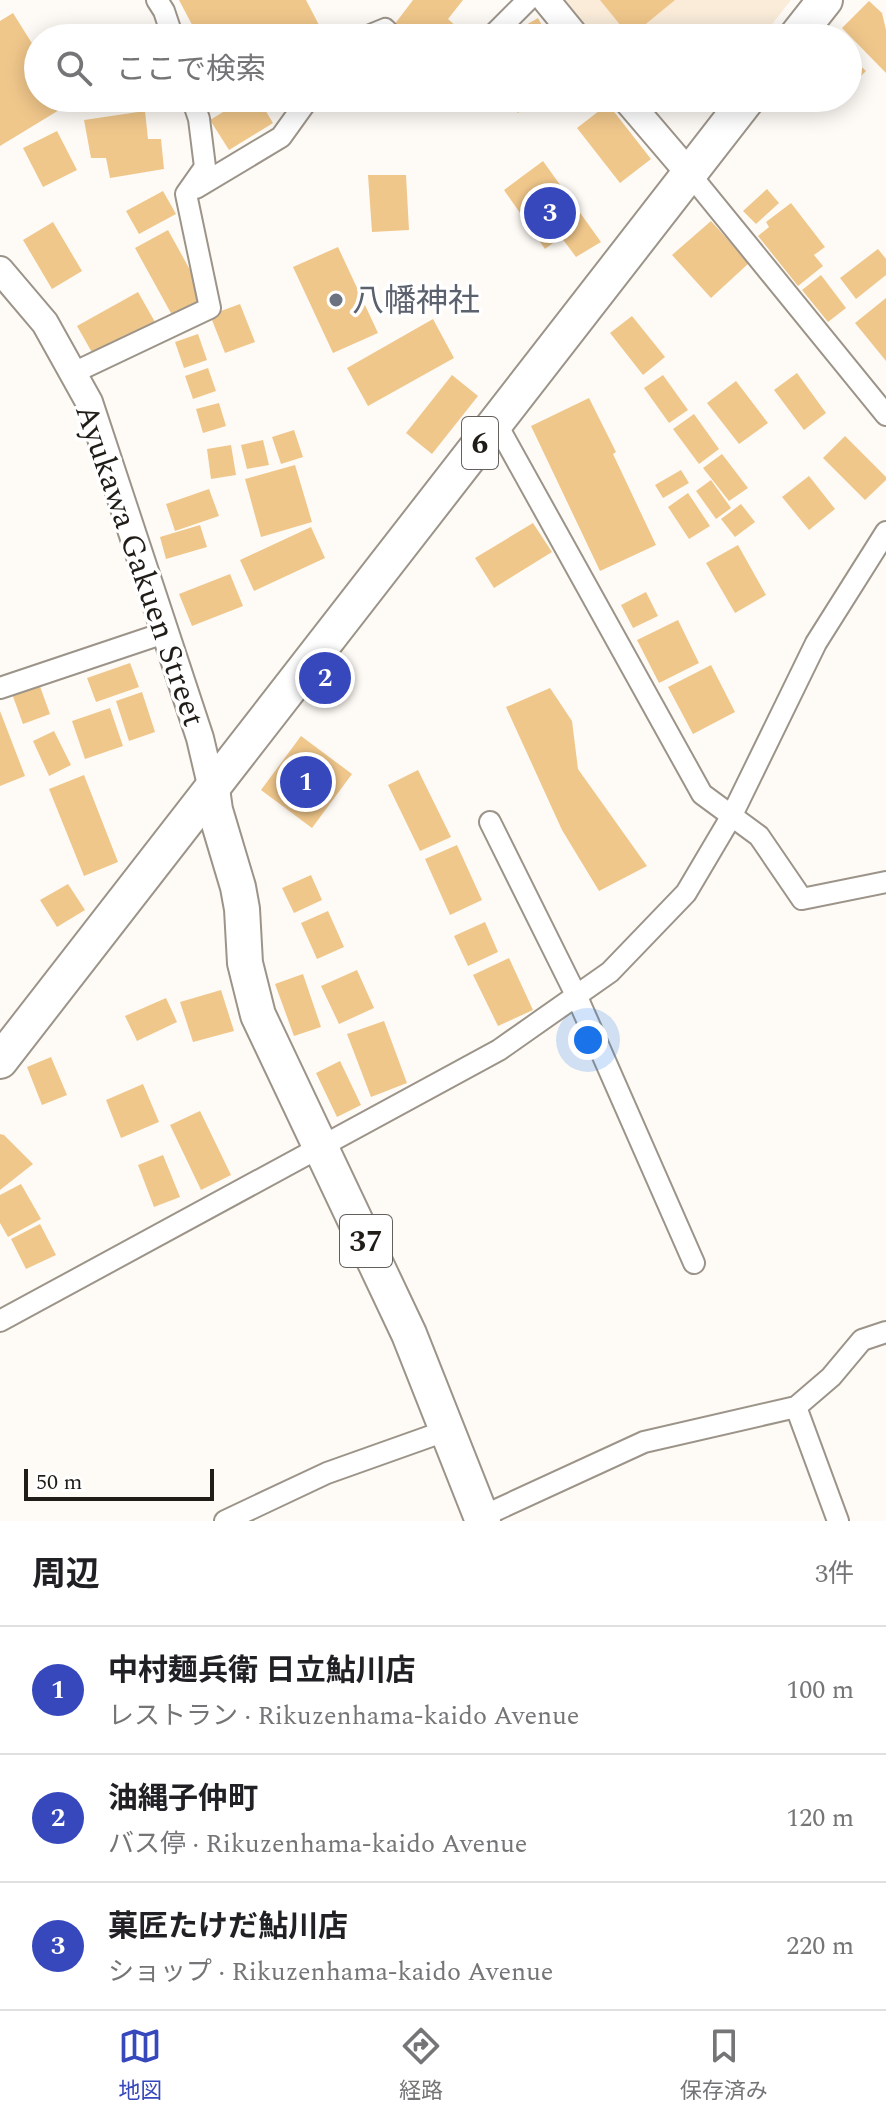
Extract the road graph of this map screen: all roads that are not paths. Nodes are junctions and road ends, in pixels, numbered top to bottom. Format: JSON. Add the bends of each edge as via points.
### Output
{"nodes":[{"id":1,"x":157,"y":0,"type":"edge"},
{"id":2,"x":528,"y":0,"type":"edge"},
{"id":3,"x":546,"y":0,"type":"edge"},
{"id":4,"x":825,"y":0,"type":"edge"},
{"id":5,"x":168,"y":24,"type":"edge"},
{"id":6,"x":504,"y":24,"type":"edge"},
{"id":7,"x":566,"y":24,"type":"edge"},
{"id":8,"x":806,"y":24,"type":"edge"},
{"id":9,"x":197,"y":112,"type":"edge"},
{"id":10,"x":299,"y":112,"type":"edge"},
{"id":11,"x":637,"y":112,"type":"edge"},
{"id":12,"x":737,"y":112,"type":"edge"},
{"id":13,"x":689,"y":173,"type":"junction"},
{"id":14,"x":186,"y":194,"type":"junction"},
{"id":15,"x":0,"y":270,"type":"edge"},
{"id":16,"x":73,"y":373,"type":"junction"},
{"id":17,"x":886,"y":415,"type":"edge"},
{"id":18,"x":496,"y":423,"type":"junction"},
{"id":19,"x":884,"y":538,"type":"edge"},
{"id":20,"x":167,"y":632,"type":"junction"},
{"id":21,"x":0,"y":688,"type":"edge"},
{"id":22,"x":212,"y":789,"type":"junction"},
{"id":23,"x":731,"y":817,"type":"junction"},
{"id":24,"x":490,"y":822,"type":"dead end"},
{"id":25,"x":886,"y":882,"type":"edge"},
{"id":26,"x":577,"y":997,"type":"junction"},
{"id":27,"x":0,"y":1061,"type":"edge"},
{"id":28,"x":321,"y":1145,"type":"junction"},
{"id":29,"x":694,"y":1263,"type":"dead end"},
{"id":30,"x":0,"y":1321,"type":"edge"},
{"id":31,"x":886,"y":1332,"type":"edge"},
{"id":32,"x":796,"y":1407,"type":"junction"},
{"id":33,"x":448,"y":1430,"type":"junction"},
{"id":34,"x":482,"y":1519,"type":"edge"},
{"id":35,"x":225,"y":1521,"type":"edge"},
{"id":36,"x":838,"y":1521,"type":"edge"}],
"edges":[{"from":1,"to":5,"type":"street"},
{"from":2,"to":6,"type":"street"},
{"from":3,"to":7,"type":"street"},
{"from":4,"to":8,"type":"main road"},
{"from":9,"to":14,"type":"street","via":[[205,167]]},
{"from":10,"to":14,"type":"street","via":[[281,137]]},
{"from":11,"to":13,"type":"street"},
{"from":12,"to":13,"type":"main road","number":"6"},
{"from":13,"to":17,"type":"street"},
{"from":13,"to":18,"type":"main road","number":"6"},
{"from":14,"to":16,"type":"street","via":[[210,308]]},
{"from":15,"to":16,"type":"street","name":"Ayukawa Gakuen Street","via":[[45,323]]},
{"from":16,"to":20,"type":"street","name":"Ayukawa Gakuen Street","via":[[89,402]]},
{"from":18,"to":22,"type":"main road","number":"6"},
{"from":18,"to":23,"type":"street","via":[[702,794]]},
{"from":19,"to":23,"type":"street","via":[[816,643]]},
{"from":20,"to":21,"type":"street"},
{"from":20,"to":22,"type":"street","name":"Ayukawa Gakuen Street"},
{"from":22,"to":27,"type":"main road","number":"6"},
{"from":22,"to":28,"type":"main road","number":"37","via":[[238,887],[245,963],[258,1015]]},
{"from":23,"to":25,"type":"street","via":[[759,836],[802,899]]},
{"from":23,"to":26,"type":"street","via":[[686,893],[610,972]]},
{"from":24,"to":26,"type":"street"},
{"from":26,"to":28,"type":"street","via":[[499,1050]]},
{"from":26,"to":29,"type":"street"},
{"from":28,"to":30,"type":"street"},
{"from":28,"to":33,"type":"main road","number":"37"},
{"from":31,"to":32,"type":"street","via":[[862,1340]]},
{"from":32,"to":34,"type":"street","via":[[644,1442]]},
{"from":32,"to":36,"type":"street"},
{"from":33,"to":34,"type":"main road","number":"37"},
{"from":33,"to":35,"type":"street","via":[[327,1473]]}]}
